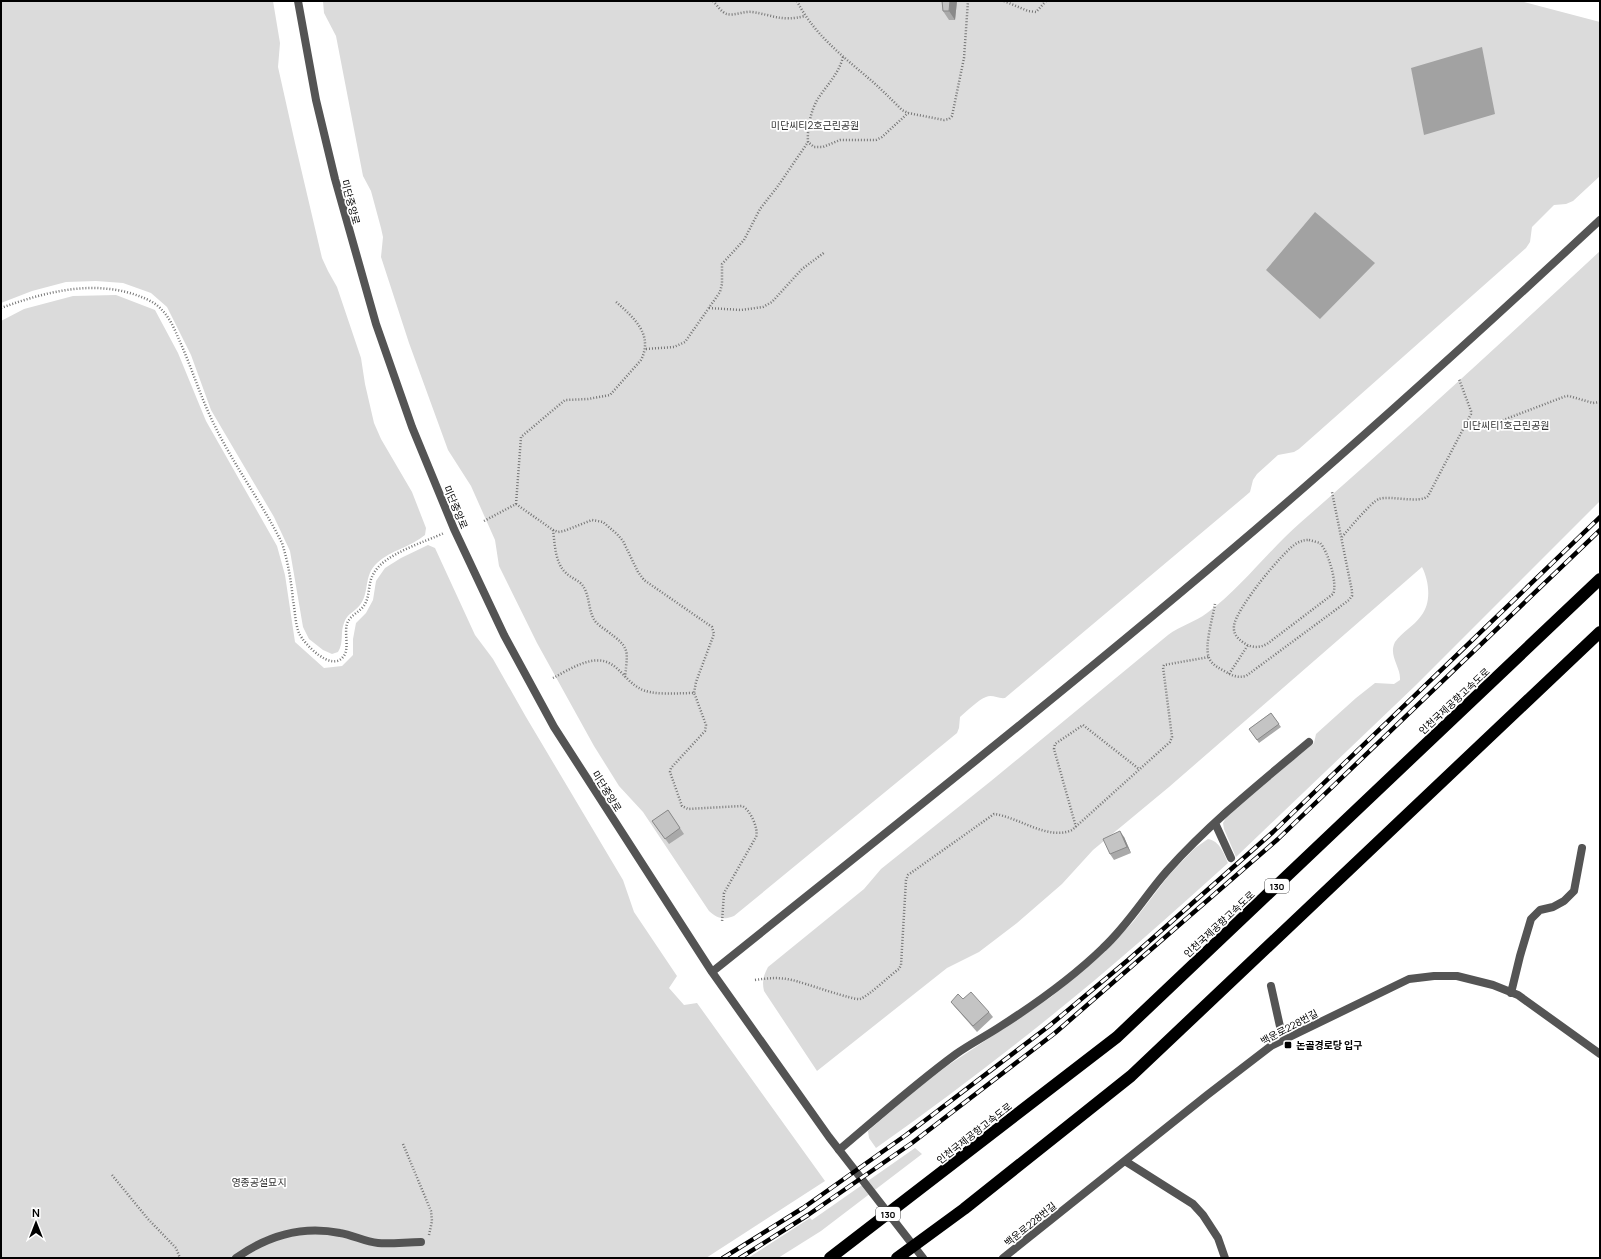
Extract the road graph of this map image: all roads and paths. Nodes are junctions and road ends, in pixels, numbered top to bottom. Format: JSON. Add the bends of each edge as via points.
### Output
{"nodes":[{"id":1,"x":298,"y":1,"type":"edge"},
{"id":2,"x":713,"y":1,"type":"edge"},
{"id":3,"x":797,"y":1,"type":"edge"},
{"id":4,"x":968,"y":1,"type":"edge"},
{"id":5,"x":1004,"y":1,"type":"edge"},
{"id":6,"x":1046,"y":1,"type":"edge"},
{"id":7,"x":805,"y":16,"type":"junction"},
{"id":8,"x":843,"y":57,"type":"junction"},
{"id":9,"x":908,"y":113,"type":"junction"},
{"id":10,"x":808,"y":142,"type":"junction"},
{"id":11,"x":1600,"y":220,"type":"edge"},
{"id":12,"x":825,"y":252,"type":"dead end"},
{"id":13,"x":615,"y":301,"type":"dead end"},
{"id":14,"x":1,"y":308,"type":"edge"},
{"id":15,"x":709,"y":308,"type":"junction"},
{"id":16,"x":646,"y":349,"type":"junction"},
{"id":17,"x":1459,"y":379,"type":"dead end"},
{"id":18,"x":1600,"y":402,"type":"edge"},
{"id":19,"x":1465,"y":425,"type":"junction"},
{"id":20,"x":1332,"y":492,"type":"dead end"},
{"id":21,"x":516,"y":504,"type":"junction"},
{"id":22,"x":484,"y":521,"type":"dead end"},
{"id":23,"x":454,"y":529,"type":"junction"},
{"id":24,"x":553,"y":530,"type":"junction"},
{"id":25,"x":1341,"y":537,"type":"junction"},
{"id":26,"x":1600,"y":579,"type":"edge"},
{"id":27,"x":1215,"y":604,"type":"dead end"},
{"id":28,"x":1600,"y":632,"type":"edge"},
{"id":29,"x":1248,"y":646,"type":"junction"},
{"id":30,"x":1209,"y":657,"type":"junction"},
{"id":31,"x":1229,"y":674,"type":"junction"},
{"id":32,"x":625,"y":677,"type":"junction"},
{"id":33,"x":553,"y":678,"type":"dead end"},
{"id":34,"x":694,"y":693,"type":"junction"},
{"id":35,"x":1309,"y":742,"type":"dead end"},
{"id":36,"x":1139,"y":769,"type":"junction"},
{"id":37,"x":1215,"y":823,"type":"junction"},
{"id":38,"x":1076,"y":827,"type":"junction"},
{"id":39,"x":1582,"y":848,"type":"dead end"},
{"id":40,"x":1231,"y":858,"type":"dead end"},
{"id":41,"x":722,"y":922,"type":"dead end"},
{"id":42,"x":712,"y":972,"type":"junction"},
{"id":43,"x":755,"y":980,"type":"dead end"},
{"id":44,"x":1271,"y":986,"type":"dead end"},
{"id":45,"x":1511,"y":993,"type":"junction"},
{"id":46,"x":1283,"y":1040,"type":"junction"},
{"id":47,"x":1600,"y":1054,"type":"edge"},
{"id":48,"x":403,"y":1144,"type":"dead end"},
{"id":49,"x":839,"y":1150,"type":"junction"},
{"id":50,"x":1125,"y":1161,"type":"junction"},
{"id":51,"x":112,"y":1175,"type":"dead end"},
{"id":52,"x":421,"y":1242,"type":"joint"},
{"id":53,"x":834,"y":1256,"type":"edge"},
{"id":54,"x":180,"y":1258,"type":"edge"},
{"id":55,"x":236,"y":1258,"type":"edge"},
{"id":56,"x":897,"y":1258,"type":"edge"},
{"id":57,"x":923,"y":1258,"type":"edge"},
{"id":58,"x":1003,"y":1258,"type":"edge"},
{"id":59,"x":1225,"y":1258,"type":"edge"}],
"edges":[{"from":1,"to":23,"type":"street","name":"미단중앙로","via":[[316,100],[338,191],[376,324],[412,427]]},
{"from":2,"to":7,"type":"path","via":[[728,14],[753,12],[792,19]]},
{"from":3,"to":7,"type":"path"},
{"from":4,"to":9,"type":"path","via":[[964,58],[952,116],[944,120]]},
{"from":5,"to":6,"type":"path","via":[[1036,12]]},
{"from":7,"to":8,"type":"path"},
{"from":8,"to":9,"type":"path"},
{"from":8,"to":10,"type":"path","via":[[841,66],[812,112]]},
{"from":9,"to":10,"type":"path","via":[[876,140],[840,140],[814,148]]},
{"from":10,"to":15,"type":"path","via":[[760,209],[744,240],[725,260],[721,288]]},
{"from":11,"to":42,"type":"street","via":[[1253,532],[1022,723]]},
{"from":12,"to":15,"type":"path","via":[[802,269],[772,302],[763,307],[741,310]]},
{"from":13,"to":16,"type":"path","via":[[637,322],[643,332]]},
{"from":14,"to":23,"type":"path","via":[[67,289],[101,288],[124,290],[148,300],[162,310],[174,328],[213,422],[282,543],[288,560],[300,633],[306,643],[327,661],[336,662],[344,657],[346,625],[350,616],[366,603],[373,573],[381,564],[396,554]]},
{"from":15,"to":16,"type":"path","via":[[685,342],[680,345]]},
{"from":16,"to":21,"type":"path","via":[[641,360],[610,395],[565,400],[521,437]]},
{"from":17,"to":19,"type":"path","via":[[1471,411]]},
{"from":18,"to":19,"type":"path","via":[[1593,404],[1566,396],[1485,427]]},
{"from":19,"to":25,"type":"path","via":[[1426,498],[1378,499]]},
{"from":20,"to":25,"type":"path"},
{"from":21,"to":22,"type":"path"},
{"from":21,"to":24,"type":"path"},
{"from":23,"to":42,"type":"street","name":"미단중앙로","via":[[504,635],[554,727]]},
{"from":24,"to":32,"type":"path","via":[[557,558],[561,567],[583,585],[596,622],[624,645],[627,657]]},
{"from":24,"to":34,"type":"path","via":[[564,531],[592,520],[603,522],[623,541],[644,580],[712,627],[714,634]]},
{"from":25,"to":31,"type":"path","via":[[1352,591],[1349,600],[1246,676],[1236,677]]},
{"from":26,"to":53,"type":"highway","name":"인천국제공항고속도로","number":"130","via":[[1117,1037]]},
{"from":27,"to":30,"type":"path","via":[[1208,648]]},
{"from":28,"to":56,"type":"highway","via":[[1131,1076],[964,1209]]},
{"from":29,"to":29,"type":"path","via":[[1236,636],[1234,627],[1238,615],[1254,591],[1296,544],[1308,540],[1320,543],[1332,571],[1333,594],[1267,644]]},
{"from":29,"to":31,"type":"path"},
{"from":30,"to":31,"type":"path","via":[[1216,666]]},
{"from":30,"to":36,"type":"path","via":[[1164,665],[1172,737],[1170,742]]},
{"from":32,"to":33,"type":"path","via":[[611,664],[596,661],[576,666]]},
{"from":32,"to":34,"type":"path","via":[[640,689],[650,692]]},
{"from":34,"to":41,"type":"path","via":[[706,728],[671,768],[670,772],[682,806],[688,809],[742,806],[748,810],[758,829],[724,893]]},
{"from":35,"to":37,"type":"street"},
{"from":36,"to":38,"type":"path"},
{"from":36,"to":38,"type":"path","via":[[1084,725],[1055,744],[1054,750]]},
{"from":37,"to":40,"type":"street"},
{"from":37,"to":49,"type":"street","via":[[1166,872],[1130,919],[1099,952],[1045,996],[932,1072]]},
{"from":38,"to":43,"type":"path","via":[[1066,833],[1052,833],[994,814],[908,875],[901,965],[861,999],[852,999],[791,980]]},
{"from":39,"to":45,"type":"street","via":[[1574,891],[1564,901],[1540,910],[1531,920]]},
{"from":42,"to":49,"type":"street","name":"미단중앙로"},
{"from":44,"to":46,"type":"street"},
{"from":45,"to":46,"type":"street","name":"백운로228번길","via":[[1493,985],[1457,976],[1409,979]]},
{"from":45,"to":47,"type":"street","name":"백운로228번길","via":[[1518,995]]},
{"from":46,"to":50,"type":"street","name":"백운로228번길","via":[[1271,1046],[1207,1095]]},
{"from":48,"to":52,"type":"path","via":[[431,1211],[430,1234]]},
{"from":49,"to":57,"type":"street","name":"미단중앙로"},
{"from":50,"to":58,"type":"street","name":"백운로228번길"},
{"from":50,"to":59,"type":"street","via":[[1193,1204],[1203,1214],[1218,1238]]},
{"from":51,"to":54,"type":"path","via":[[176,1248]]},
{"from":52,"to":55,"type":"street","via":[[377,1243],[341,1233],[310,1230],[277,1236]]}]}
